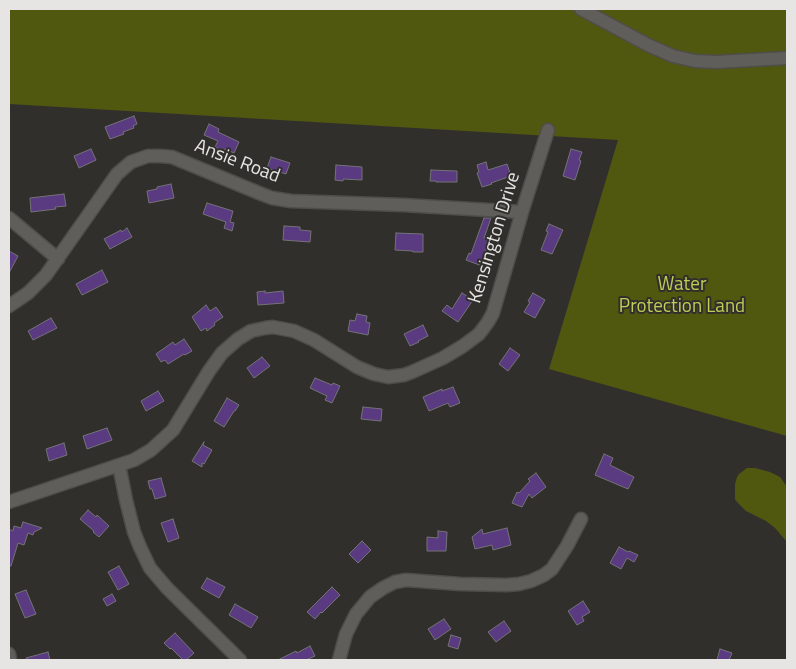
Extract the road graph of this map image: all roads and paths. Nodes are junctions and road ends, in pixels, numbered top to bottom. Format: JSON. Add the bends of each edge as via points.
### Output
{"nodes":[{"id":1,"x":581,"y":9,"type":"edge"},
{"id":2,"x":787,"y":58,"type":"edge"},
{"id":3,"x":548,"y":130,"type":"dead end"},
{"id":4,"x":522,"y":212,"type":"junction"},
{"id":5,"x":9,"y":218,"type":"edge"},
{"id":6,"x":58,"y":259,"type":"junction"},
{"id":7,"x":9,"y":306,"type":"edge"},
{"id":8,"x":119,"y":465,"type":"junction"},
{"id":9,"x":9,"y":502,"type":"edge"},
{"id":10,"x":581,"y":519,"type":"dead end"},
{"id":11,"x":9,"y":654,"type":"edge"},
{"id":12,"x":10,"y":660,"type":"edge"},
{"id":13,"x":240,"y":660,"type":"edge"},
{"id":14,"x":339,"y":660,"type":"edge"}],
"edges":[{"from":1,"to":2,"type":"street","via":[[673,56],[716,62]]},
{"from":3,"to":4,"type":"street","name":"Kensington Drive"},
{"from":4,"to":6,"type":"street","name":"Ansie Road","via":[[291,201],[272,198],[172,157],[154,156],[136,160],[117,174]]},
{"from":4,"to":8,"type":"street","name":"Kensington Drive","via":[[495,308],[478,334],[454,352],[412,372],[388,377],[357,367],[294,331],[279,328],[251,331],[217,359],[168,436],[143,456]]},
{"from":5,"to":6,"type":"street"},
{"from":6,"to":7,"type":"street","name":"Ansie Road","via":[[36,287]]},
{"from":8,"to":9,"type":"street","name":"Kensington Drive"},
{"from":8,"to":13,"type":"street","via":[[134,532],[150,568],[166,588]]},
{"from":10,"to":14,"type":"street","via":[[552,569],[531,581],[507,585],[406,580],[383,588],[356,614]]},
{"from":11,"to":12,"type":"street"}]}
